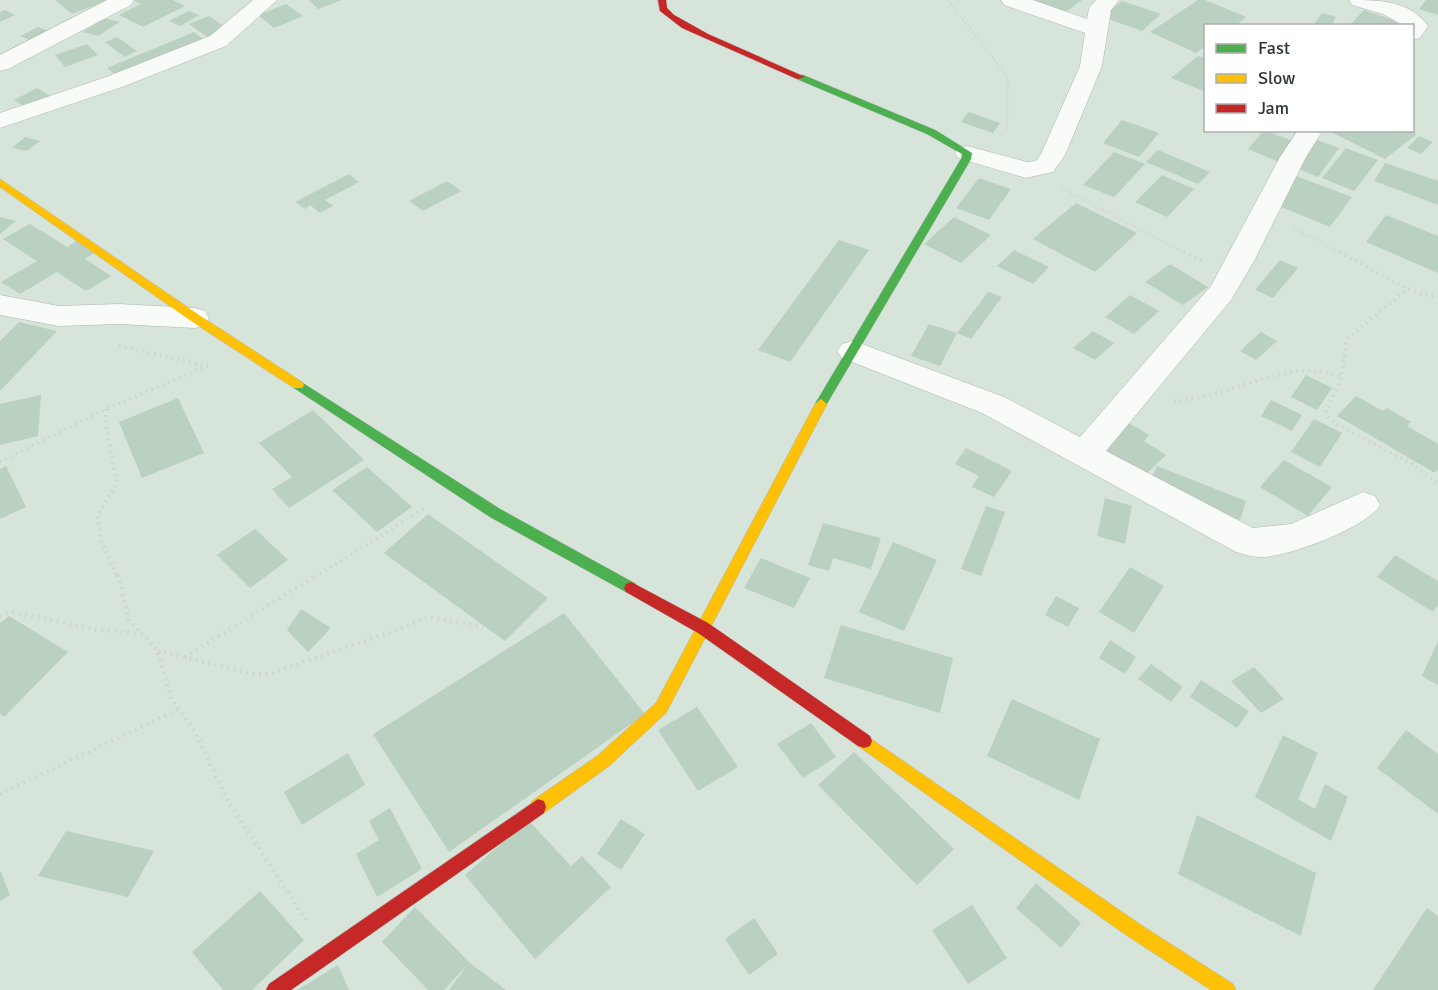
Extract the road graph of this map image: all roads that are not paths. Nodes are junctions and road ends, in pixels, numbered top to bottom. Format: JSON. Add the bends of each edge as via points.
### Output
{"nodes":[{"id":1,"x":123,"y":0,"type":"edge"},
{"id":2,"x":266,"y":0,"type":"edge"},
{"id":3,"x":662,"y":0,"type":"edge"},
{"id":4,"x":1012,"y":0,"type":"edge"},
{"id":5,"x":1108,"y":0,"type":"edge"},
{"id":6,"x":1360,"y":0,"type":"edge"},
{"id":7,"x":1396,"y":5,"type":"edge"},
{"id":8,"x":1096,"y":29,"type":"junction"},
{"id":9,"x":1414,"y":31,"type":"edge"},
{"id":10,"x":0,"y":64,"type":"edge"},
{"id":11,"x":0,"y":121,"type":"edge"},
{"id":12,"x":1310,"y":132,"type":"edge"},
{"id":13,"x":972,"y":155,"type":"junction"},
{"id":14,"x":0,"y":182,"type":"edge"},
{"id":15,"x":0,"y":305,"type":"edge"},
{"id":16,"x":195,"y":318,"type":"junction"},
{"id":17,"x":852,"y":351,"type":"junction"},
{"id":18,"x":1085,"y":453,"type":"junction"},
{"id":19,"x":1363,"y":505,"type":"dead end"},
{"id":20,"x":703,"y":628,"type":"junction"},
{"id":21,"x":274,"y":990,"type":"edge"},
{"id":22,"x":1227,"y":990,"type":"edge"}],
"edges":[{"from":1,"to":10,"type":"street"},
{"from":2,"to":11,"type":"street","via":[[218,41]]},
{"from":3,"to":13,"type":"street","via":[[663,9],[674,20],[710,38],[931,132]]},
{"from":4,"to":8,"type":"street"},
{"from":5,"to":8,"type":"street","via":[[1100,8]]},
{"from":6,"to":7,"type":"street"},
{"from":7,"to":9,"type":"street","via":[[1417,26]]},
{"from":8,"to":13,"type":"street","via":[[1091,66],[1053,155],[1044,167],[1026,170]]},
{"from":12,"to":18,"type":"street","via":[[1221,293]]},
{"from":13,"to":17,"type":"street","via":[[966,159]]},
{"from":14,"to":16,"type":"street"},
{"from":15,"to":16,"type":"street","via":[[58,316]]},
{"from":16,"to":20,"type":"street","via":[[495,513]]},
{"from":17,"to":18,"type":"street","via":[[993,405]]},
{"from":17,"to":20,"type":"street"},
{"from":18,"to":19,"type":"street","via":[[1248,542],[1266,544],[1292,539]]},
{"from":20,"to":21,"type":"street","via":[[661,708],[603,761]]},
{"from":20,"to":22,"type":"street","via":[[1132,929]]}]}
